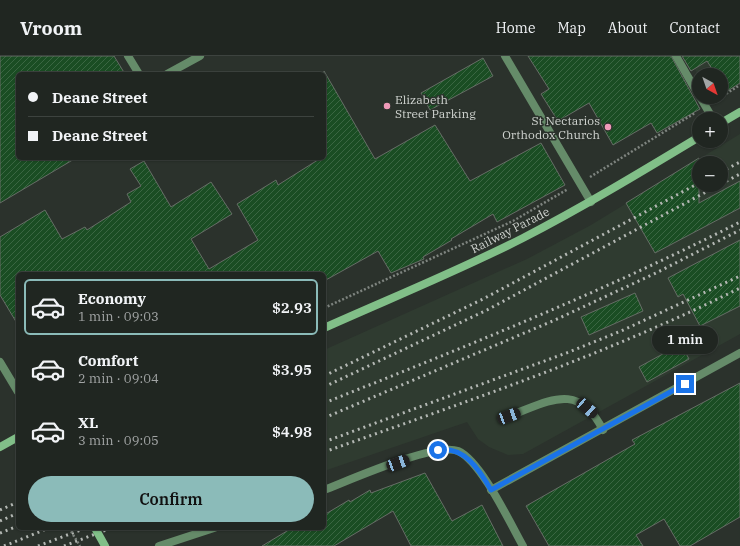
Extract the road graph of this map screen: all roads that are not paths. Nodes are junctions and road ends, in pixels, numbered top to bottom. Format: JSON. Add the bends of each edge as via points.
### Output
{"nodes":[{"id":1,"x":128,"y":56,"type":"edge"},
{"id":2,"x":200,"y":56,"type":"edge"},
{"id":3,"x":505,"y":56,"type":"edge"},
{"id":4,"x":676,"y":56,"type":"edge"},
{"id":5,"x":138,"y":72,"type":"edge"},
{"id":6,"x":171,"y":72,"type":"edge"},
{"id":7,"x":692,"y":84,"type":"edge"},
{"id":8,"x":740,"y":112,"type":"edge"},
{"id":9,"x":728,"y":119,"type":"edge"},
{"id":10,"x":692,"y":140,"type":"edge"},
{"id":11,"x":591,"y":202,"type":"junction"},
{"id":12,"x":326,"y":327,"type":"edge"},
{"id":13,"x":740,"y":353,"type":"edge"},
{"id":14,"x":0,"y":362,"type":"edge"},
{"id":15,"x":16,"y":389,"type":"edge"},
{"id":16,"x":509,"y":416,"type":"dead end"},
{"id":17,"x":603,"y":430,"type":"junction"},
{"id":18,"x":16,"y":438,"type":"edge"},
{"id":19,"x":0,"y":447,"type":"edge"},
{"id":20,"x":326,"y":489,"type":"edge"},
{"id":21,"x":491,"y":490,"type":"junction"},
{"id":22,"x":96,"y":530,"type":"edge"},
{"id":23,"x":208,"y":530,"type":"edge"},
{"id":24,"x":105,"y":546,"type":"edge"},
{"id":25,"x":159,"y":546,"type":"edge"},
{"id":26,"x":523,"y":546,"type":"edge"}],
"edges":[{"from":1,"to":5,"type":"street"},
{"from":2,"to":6,"type":"street"},
{"from":3,"to":11,"type":"street"},
{"from":4,"to":7,"type":"street"},
{"from":8,"to":9,"type":"main road"},
{"from":10,"to":11,"type":"main road","name":"Railway Parade"},
{"from":11,"to":12,"type":"main road","name":"Railway Parade","via":[[456,271]]},
{"from":13,"to":17,"type":"street"},
{"from":14,"to":15,"type":"street"},
{"from":16,"to":17,"type":"street","via":[[557,399],[580,402],[594,414]]},
{"from":17,"to":21,"type":"street"},
{"from":18,"to":19,"type":"main road"},
{"from":20,"to":21,"type":"street","via":[[428,452],[448,449],[459,452],[471,462]]},
{"from":21,"to":26,"type":"street"},
{"from":22,"to":24,"type":"main road","bridge":true},
{"from":23,"to":25,"type":"street"}]}
